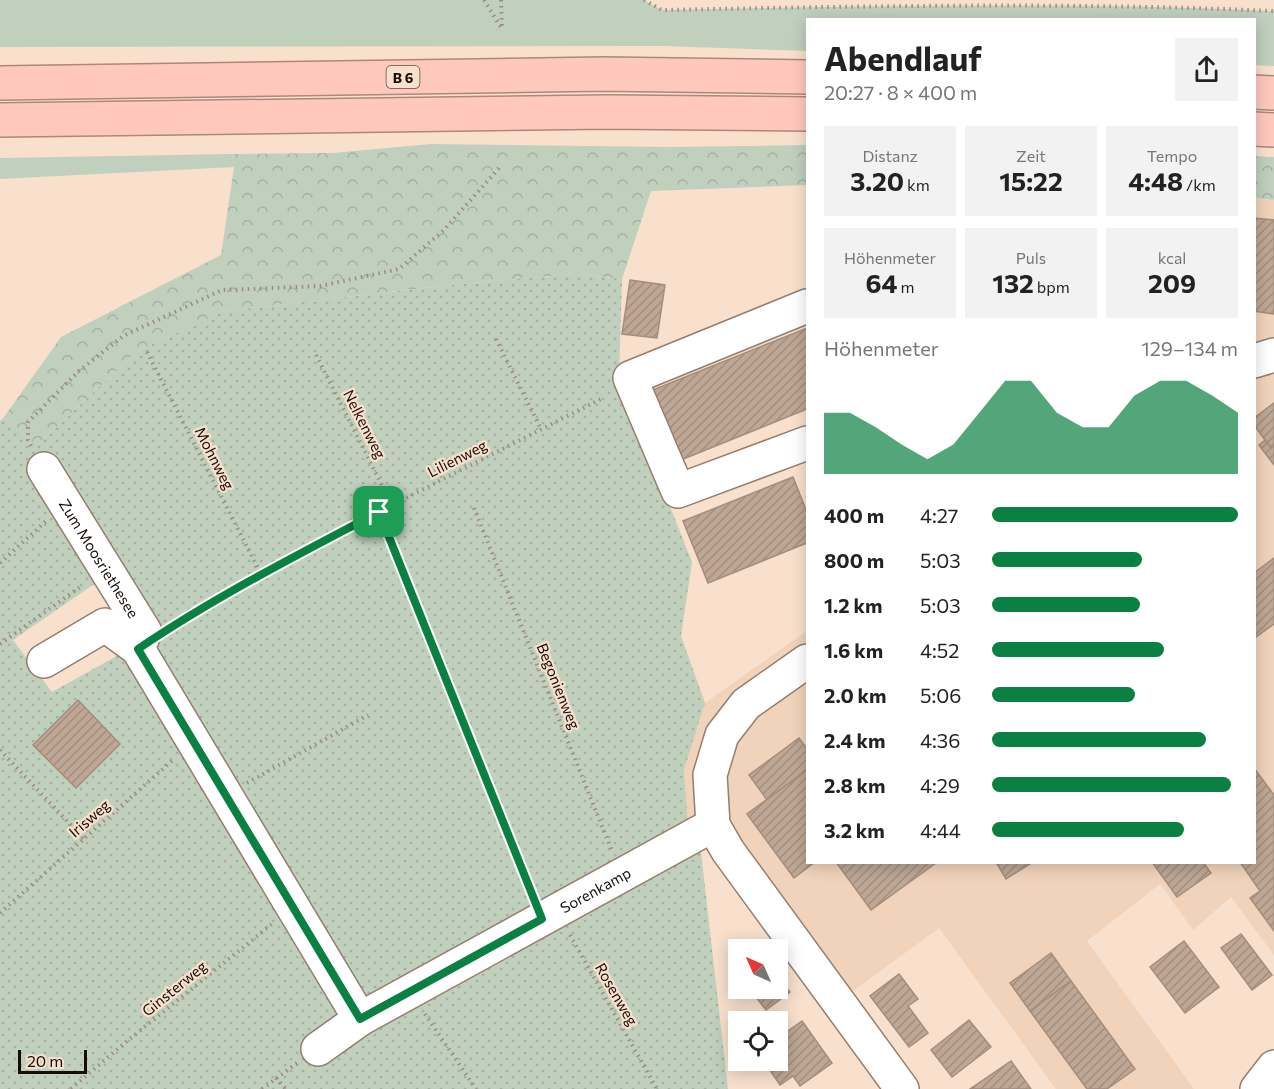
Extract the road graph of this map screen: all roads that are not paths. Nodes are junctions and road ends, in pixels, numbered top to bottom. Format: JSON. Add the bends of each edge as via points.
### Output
{"nodes":[{"id":1,"x":806,"y":77,"type":"edge"},
{"id":2,"x":0,"y":82,"type":"edge"},
{"id":3,"x":1256,"y":92,"type":"edge"},
{"id":4,"x":1274,"y":93,"type":"edge"},
{"id":5,"x":806,"y":114,"type":"edge"},
{"id":6,"x":0,"y":120,"type":"edge"},
{"id":7,"x":1256,"y":129,"type":"edge"},
{"id":8,"x":1274,"y":130,"type":"edge"},
{"id":9,"x":806,"y":306,"type":"edge"},
{"id":10,"x":1274,"y":355,"type":"edge"},
{"id":11,"x":1256,"y":360,"type":"edge"},
{"id":12,"x":806,"y":443,"type":"edge"},
{"id":13,"x":44,"y":469,"type":"road end"},
{"id":14,"x":138,"y":649,"type":"junction"},
{"id":15,"x":44,"y":661,"type":"dead end"},
{"id":16,"x":806,"y":662,"type":"edge"},
{"id":17,"x":713,"y":825,"type":"junction"},
{"id":18,"x":360,"y":1019,"type":"junction"},
{"id":19,"x":318,"y":1049,"type":"road end"},
{"id":20,"x":1274,"y":1066,"type":"edge"},
{"id":21,"x":902,"y":1089,"type":"edge"},
{"id":22,"x":1257,"y":1089,"type":"edge"}],
"edges":[{"from":1,"to":2,"type":"highway","number":"B 6","via":[[604,74]]},
{"from":3,"to":4,"type":"highway"},
{"from":5,"to":6,"type":"highway","via":[[607,112]]},
{"from":7,"to":8,"type":"highway"},
{"from":9,"to":12,"type":"street","via":[[630,378],[678,491]]},
{"from":10,"to":11,"type":"street"},
{"from":13,"to":14,"type":"street","name":"Zum Moosriethesee","via":[[145,632]]},
{"from":14,"to":15,"type":"street","via":[[105,625]]},
{"from":14,"to":18,"type":"street"},
{"from":16,"to":17,"type":"street","via":[[746,704],[722,735],[710,775]]},
{"from":17,"to":18,"type":"street","name":"Sorenkamp"},
{"from":17,"to":21,"type":"street"},
{"from":18,"to":19,"type":"street","name":"Sorenkamp"},
{"from":20,"to":22,"type":"street"}]}
